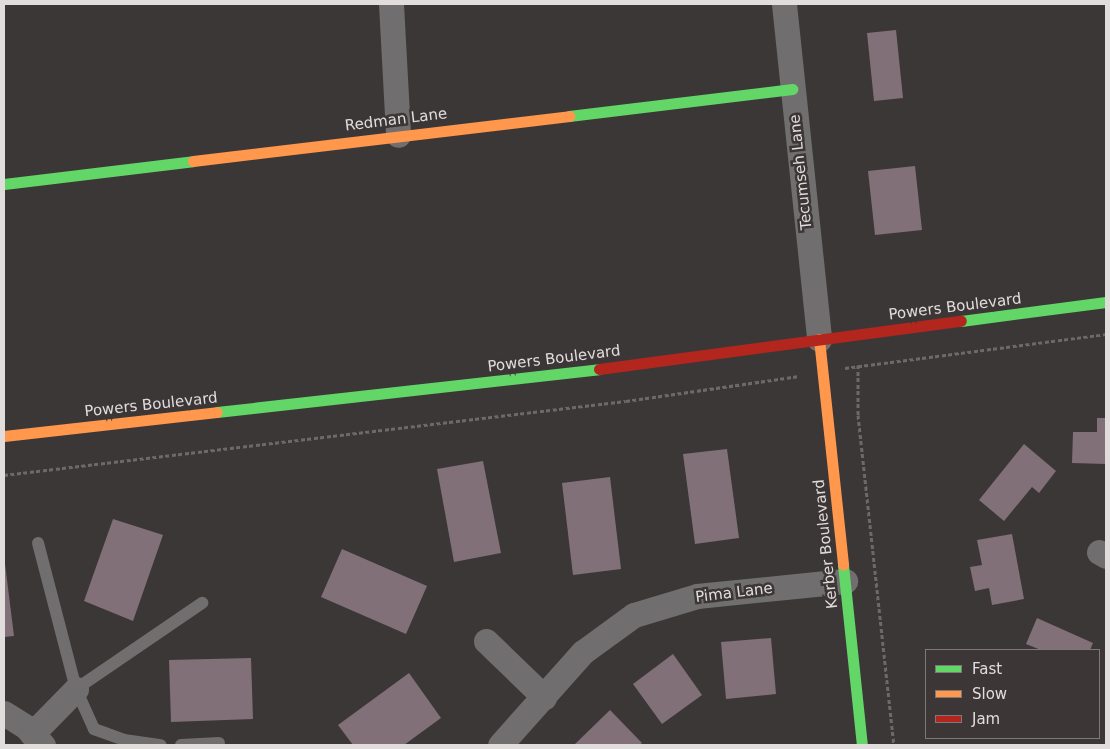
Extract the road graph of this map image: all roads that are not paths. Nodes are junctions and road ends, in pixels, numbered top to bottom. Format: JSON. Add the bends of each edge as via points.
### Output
{"nodes":[{"id":1,"x":391,"y":4,"type":"edge"},
{"id":2,"x":784,"y":4,"type":"edge"},
{"id":3,"x":792,"y":89,"type":"junction"},
{"id":4,"x":398,"y":135,"type":"junction"},
{"id":5,"x":4,"y":184,"type":"edge"},
{"id":6,"x":1106,"y":302,"type":"edge"},
{"id":7,"x":819,"y":340,"type":"junction"},
{"id":8,"x":4,"y":436,"type":"edge"},
{"id":9,"x":38,"y":543,"type":"dead end"},
{"id":10,"x":845,"y":580,"type":"junction"},
{"id":11,"x":202,"y":603,"type":"dead end"},
{"id":12,"x":486,"y":641,"type":"dead end"},
{"id":13,"x":76,"y":689,"type":"junction"},
{"id":14,"x":544,"y":697,"type":"junction"},
{"id":15,"x":4,"y":714,"type":"edge"},
{"id":16,"x":38,"y":739,"type":"edge"},
{"id":17,"x":219,"y":742,"type":"dead end"},
{"id":18,"x":161,"y":745,"type":"edge"},
{"id":19,"x":181,"y":745,"type":"edge"},
{"id":20,"x":500,"y":745,"type":"edge"},
{"id":21,"x":862,"y":745,"type":"edge"}],
"edges":[{"from":1,"to":4,"type":"street"},
{"from":2,"to":3,"type":"street","name":"Tecumseh Lane"},
{"from":3,"to":4,"type":"street","name":"Redman Lane"},
{"from":3,"to":7,"type":"street","name":"Tecumseh Lane"},
{"from":4,"to":5,"type":"street","name":"Redman Lane"},
{"from":6,"to":7,"type":"street","name":"Powers Boulevard"},
{"from":7,"to":8,"type":"street","name":"Powers Boulevard","via":[[542,376]]},
{"from":7,"to":10,"type":"street","name":"Kerber Boulevard"},
{"from":9,"to":13,"type":"lane"},
{"from":10,"to":14,"type":"street","name":"Pima Lane","via":[[697,596],[634,616],[583,652]]},
{"from":10,"to":21,"type":"street","name":"Kerber Boulevard"},
{"from":11,"to":13,"type":"lane"},
{"from":12,"to":14,"type":"street"},
{"from":13,"to":16,"type":"street"},
{"from":13,"to":18,"type":"lane","via":[[94,729],[124,740]]},
{"from":14,"to":20,"type":"street","name":"Pima Lane"},
{"from":15,"to":16,"type":"street"},
{"from":17,"to":19,"type":"lane"}]}
